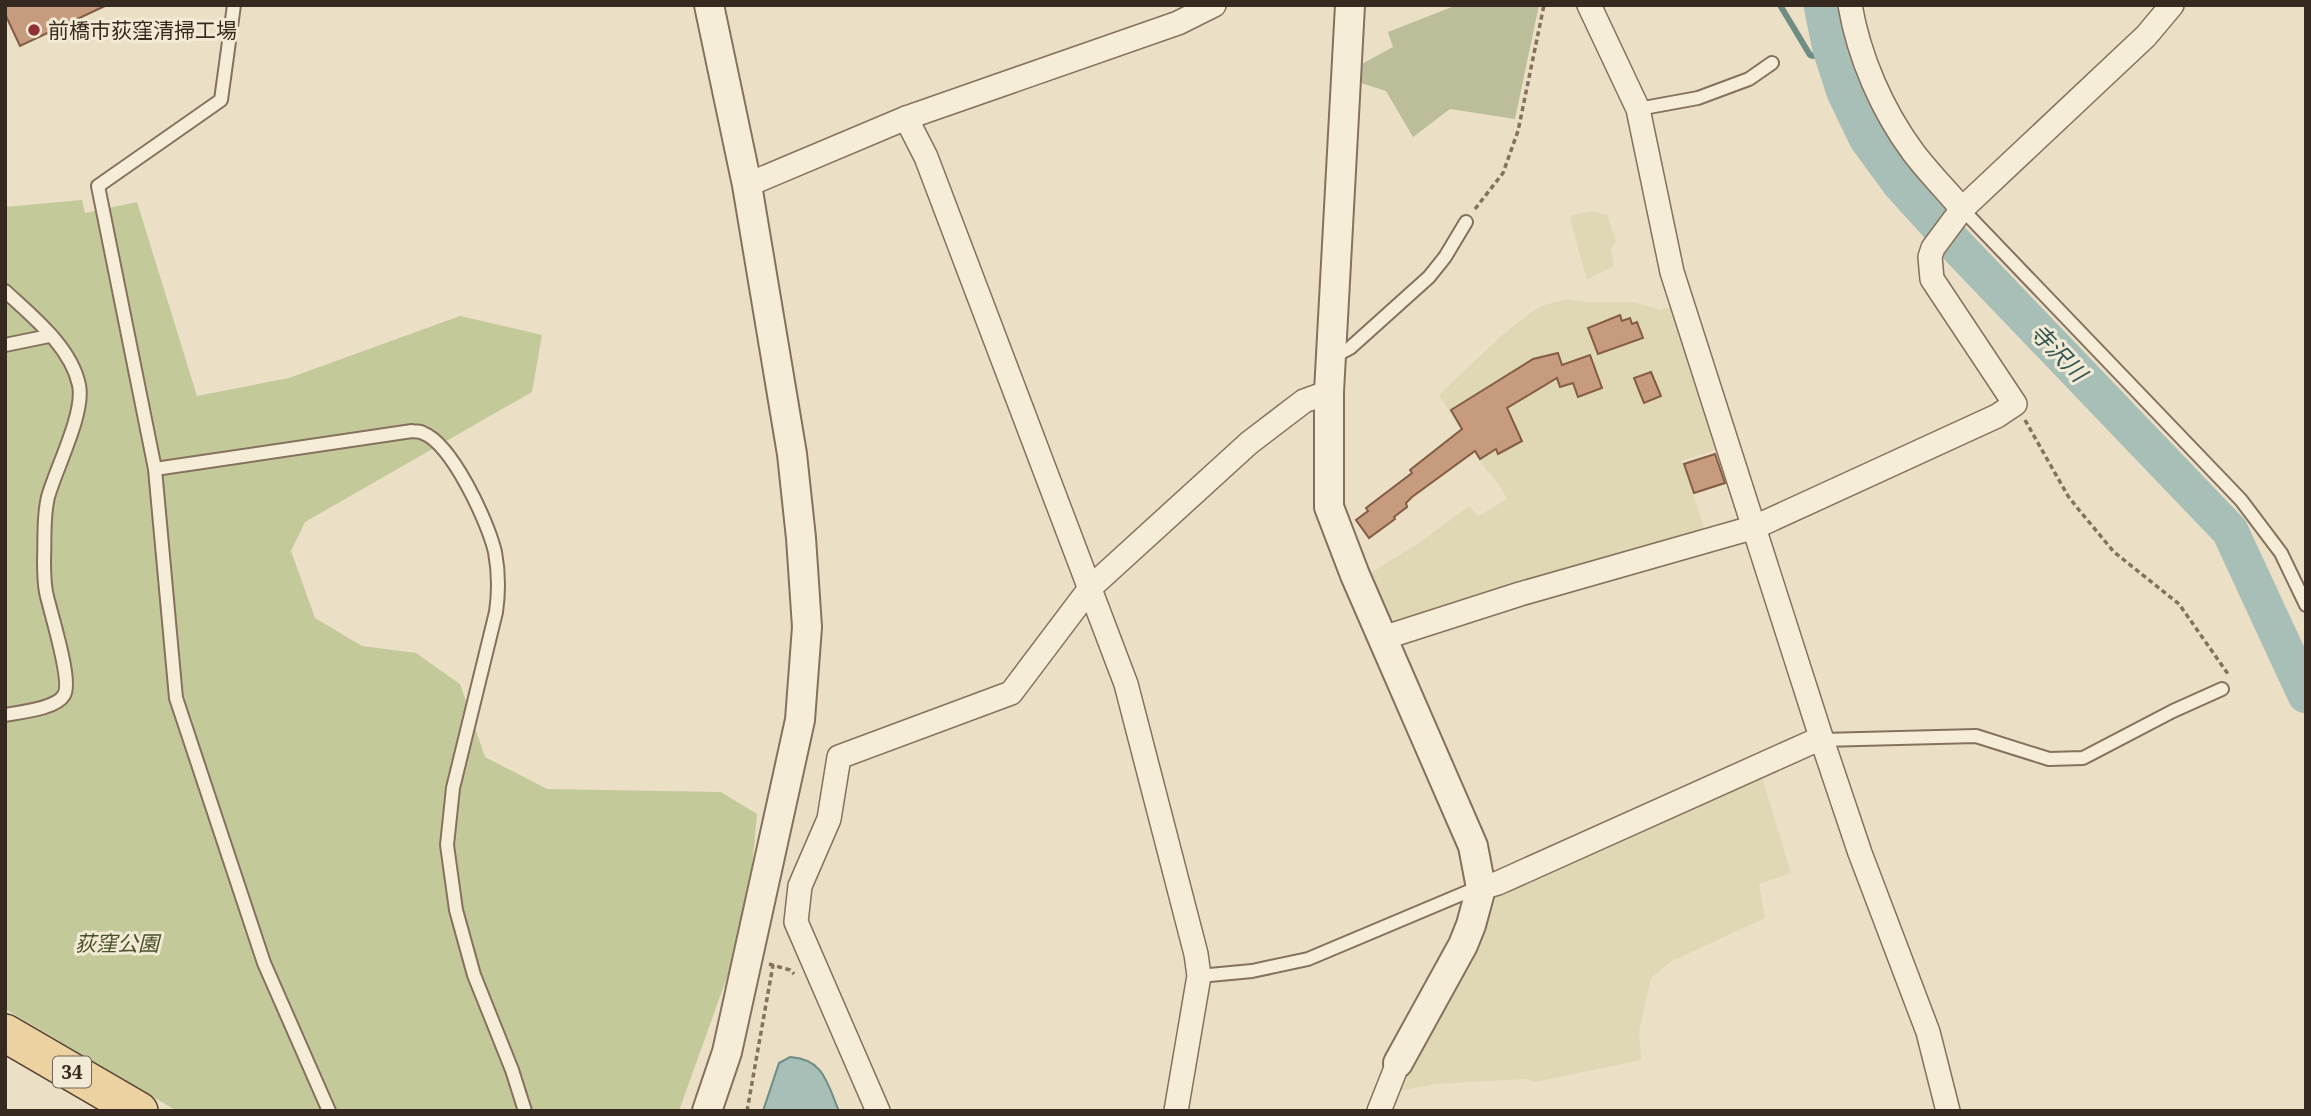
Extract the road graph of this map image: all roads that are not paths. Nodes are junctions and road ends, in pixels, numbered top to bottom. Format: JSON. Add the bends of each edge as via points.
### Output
{"nodes":[{"id":1,"x":233,"y":5,"type":"edge"},
{"id":2,"x":709,"y":5,"type":"edge"},
{"id":3,"x":1214,"y":5,"type":"edge"},
{"id":4,"x":1350,"y":5,"type":"edge"},
{"id":5,"x":1589,"y":5,"type":"edge"},
{"id":6,"x":1850,"y":5,"type":"edge"},
{"id":7,"x":2172,"y":5,"type":"edge"},
{"id":8,"x":1772,"y":63,"type":"dead end"},
{"id":9,"x":1638,"y":109,"type":"junction"},
{"id":10,"x":906,"y":118,"type":"junction"},
{"id":11,"x":747,"y":185,"type":"junction"},
{"id":12,"x":1958,"y":214,"type":"junction"},
{"id":13,"x":1465,"y":222,"type":"road end"},
{"id":14,"x":5,"y":291,"type":"edge"},
{"id":15,"x":49,"y":336,"type":"junction"},
{"id":16,"x":5,"y":345,"type":"edge"},
{"id":17,"x":1330,"y":358,"type":"junction"},
{"id":18,"x":1329,"y":392,"type":"junction"},
{"id":19,"x":155,"y":469,"type":"junction"},
{"id":20,"x":1755,"y":527,"type":"junction"},
{"id":21,"x":1091,"y":587,"type":"junction"},
{"id":22,"x":2306,"y":606,"type":"edge"},
{"id":23,"x":1383,"y":638,"type":"junction"},
{"id":24,"x":2222,"y":689,"type":"road end"},
{"id":25,"x":5,"y":715,"type":"edge"},
{"id":26,"x":1822,"y":740,"type":"junction"},
{"id":27,"x":766,"y":879,"type":"junction"},
{"id":28,"x":800,"y":886,"type":"junction"},
{"id":29,"x":1481,"y":888,"type":"junction"},
{"id":30,"x":1199,"y":976,"type":"junction"},
{"id":31,"x":5,"y":1033,"type":"edge"},
{"id":32,"x":1398,"y":1063,"type":"joint"},
{"id":33,"x":139,"y":1111,"type":"edge"},
{"id":34,"x":329,"y":1111,"type":"edge"},
{"id":35,"x":525,"y":1111,"type":"edge"},
{"id":36,"x":706,"y":1111,"type":"edge"},
{"id":37,"x":878,"y":1111,"type":"edge"},
{"id":38,"x":1176,"y":1111,"type":"edge"},
{"id":39,"x":1379,"y":1111,"type":"edge"},
{"id":40,"x":1948,"y":1111,"type":"edge"}],
"edges":[{"from":1,"to":19,"type":"lane","via":[[221,100],[98,186]]},
{"from":2,"to":11,"type":"street"},
{"from":3,"to":10,"type":"street","via":[[1178,23]]},
{"from":4,"to":17,"type":"street"},
{"from":5,"to":9,"type":"street"},
{"from":6,"to":12,"type":"street","via":[[1878,95]]},
{"from":7,"to":12,"type":"street","via":[[2146,36]]},
{"from":8,"to":9,"type":"lane","via":[[1749,79],[1698,98]]},
{"from":9,"to":20,"type":"street","via":[[1672,272]]},
{"from":10,"to":11,"type":"street"},
{"from":10,"to":21,"type":"street","via":[[926,157]]},
{"from":11,"to":27,"type":"street","via":[[792,454],[807,627],[800,720]]},
{"from":12,"to":20,"type":"street","via":[[1933,248],[1932,279],[2015,404]]},
{"from":12,"to":22,"type":"lane","via":[[2241,500],[2281,553]]},
{"from":13,"to":17,"type":"lane","via":[[1429,277],[1350,348]]},
{"from":14,"to":15,"type":"lane"},
{"from":15,"to":16,"type":"lane"},
{"from":15,"to":25,"type":"lane","via":[[67,355],[80,389],[80,404],[45,519],[44,582],[66,690],[62,699],[50,705]]},
{"from":17,"to":18,"type":"street"},
{"from":18,"to":21,"type":"street","via":[[1304,401],[1249,443]]},
{"from":18,"to":23,"type":"street","via":[[1329,507]]},
{"from":19,"to":34,"type":"lane","via":[[176,698],[264,963]]},
{"from":19,"to":35,"type":"lane","via":[[412,431],[423,433],[446,451],[477,503],[500,583],[453,788],[447,845],[456,910],[474,975]]},
{"from":20,"to":23,"type":"street"},
{"from":20,"to":26,"type":"street"},
{"from":21,"to":28,"type":"street","via":[[1011,693],[839,757],[829,819]]},
{"from":21,"to":30,"type":"street","via":[[1126,684]]},
{"from":23,"to":29,"type":"street","via":[[1473,846]]},
{"from":24,"to":26,"type":"lane","via":[[2082,758],[2049,759],[1976,736]]},
{"from":26,"to":29,"type":"street"},
{"from":26,"to":40,"type":"street","via":[[1928,1032]]},
{"from":27,"to":28,"type":"street"},
{"from":27,"to":36,"type":"street","via":[[727,1052]]},
{"from":28,"to":37,"type":"street","via":[[796,922]]},
{"from":29,"to":30,"type":"lane","via":[[1308,959]]},
{"from":29,"to":32,"type":"street","via":[[1463,945]]},
{"from":30,"to":38,"type":"street"},
{"from":31,"to":33,"type":"main road","number":"34"},
{"from":32,"to":39,"type":"street"}]}
